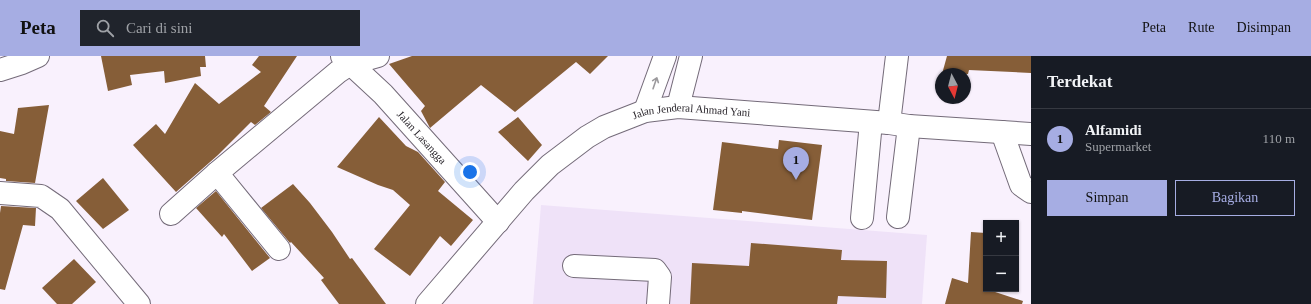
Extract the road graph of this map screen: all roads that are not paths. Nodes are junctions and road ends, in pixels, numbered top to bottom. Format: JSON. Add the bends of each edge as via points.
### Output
{"nodes":[{"id":1,"x":38,"y":56,"type":"edge"},
{"id":2,"x":378,"y":56,"type":"edge"},
{"id":3,"x":665,"y":56,"type":"edge"},
{"id":4,"x":691,"y":56,"type":"edge"},
{"id":5,"x":897,"y":56,"type":"edge"},
{"id":6,"x":346,"y":60,"type":"edge"},
{"id":7,"x":0,"y":70,"type":"edge"},
{"id":8,"x":678,"y":107,"type":"junction"},
{"id":9,"x":646,"y":110,"type":"junction"},
{"id":10,"x":890,"y":124,"type":"junction"},
{"id":11,"x":1002,"y":132,"type":"junction"},
{"id":12,"x":1031,"y":134,"type":"edge"},
{"id":13,"x":217,"y":173,"type":"junction"},
{"id":14,"x":1031,"y":192,"type":"edge"},
{"id":15,"x":0,"y":193,"type":"edge"},
{"id":16,"x":171,"y":214,"type":"dead end"},
{"id":17,"x":862,"y":218,"type":"dead end"},
{"id":18,"x":898,"y":218,"type":"dead end"},
{"id":19,"x":498,"y":222,"type":"junction"},
{"id":20,"x":279,"y":249,"type":"dead end"},
{"id":21,"x":574,"y":266,"type":"dead end"},
{"id":22,"x":139,"y":304,"type":"edge"},
{"id":23,"x":427,"y":304,"type":"edge"},
{"id":24,"x":658,"y":304,"type":"edge"}],
"edges":[{"from":1,"to":7,"type":"main road"},
{"from":2,"to":6,"type":"main road"},
{"from":9,"to":3,"type":"main road","one_way":true},
{"from":4,"to":8,"type":"main road"},
{"from":5,"to":10,"type":"main road"},
{"from":6,"to":13,"type":"main road","via":[[338,72]]},
{"from":6,"to":19,"type":"main road","name":"Jalan Lasangga","via":[[383,94]]},
{"from":8,"to":9,"type":"main road","name":"Jalan Jenderal Ahmad Yani"},
{"from":8,"to":10,"type":"main road","name":"Jalan Jenderal Ahmad Yani"},
{"from":9,"to":19,"type":"main road","name":"Jalan Jenderal Ahmad Yani","via":[[604,127],[574,146],[524,191]]},
{"from":10,"to":11,"type":"main road","name":"Jalan Jenderal Ahmad Yani"},
{"from":10,"to":17,"type":"main road"},
{"from":10,"to":18,"type":"main road"},
{"from":11,"to":12,"type":"main road","name":"Jalan Jenderal Ahmad Yani"},
{"from":11,"to":14,"type":"main road","via":[[1021,185]]},
{"from":13,"to":16,"type":"main road"},
{"from":13,"to":20,"type":"main road"},
{"from":15,"to":22,"type":"main road","via":[[41,196],[60,209]]},
{"from":19,"to":23,"type":"main road","name":"Jalan Jenderal Ahmad Yani"},
{"from":21,"to":24,"type":"main road","via":[[655,270],[660,277]]}]}
